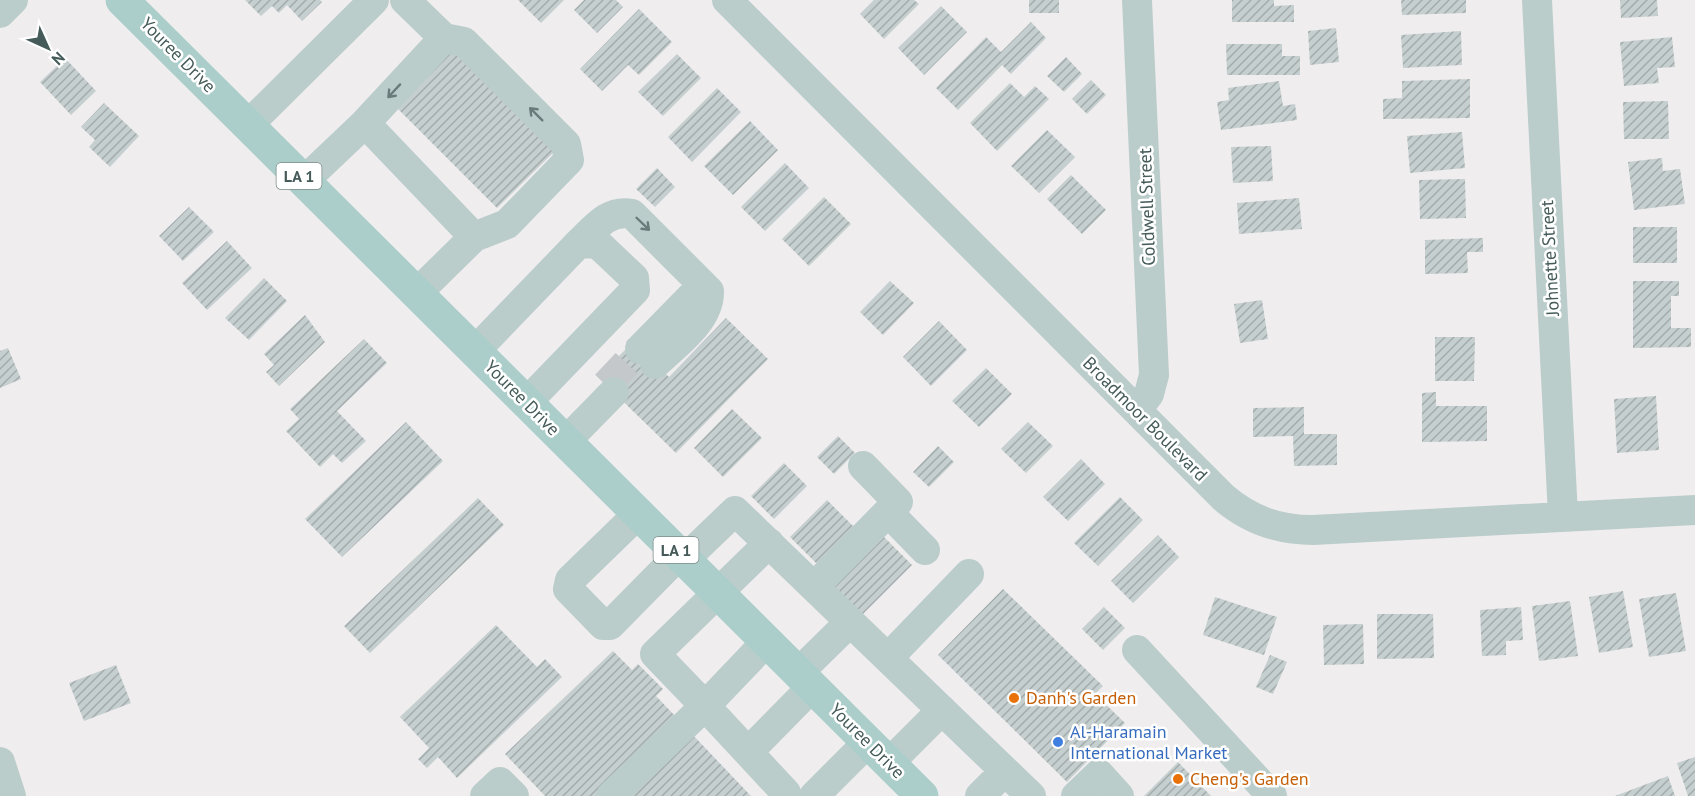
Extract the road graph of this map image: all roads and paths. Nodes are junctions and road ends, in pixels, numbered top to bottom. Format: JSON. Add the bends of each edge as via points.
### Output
{"nodes":[{"id":1,"x":13,"y":0,"type":"edge"},
{"id":2,"x":122,"y":0,"type":"edge"},
{"id":3,"x":374,"y":0,"type":"edge"},
{"id":4,"x":405,"y":0,"type":"edge"},
{"id":5,"x":727,"y":0,"type":"edge"},
{"id":6,"x":1137,"y":0,"type":"edge"},
{"id":7,"x":1536,"y":0,"type":"edge"},
{"id":8,"x":0,"y":13,"type":"edge"},
{"id":9,"x":444,"y":38,"type":"junction"},
{"id":10,"x":365,"y":123,"type":"junction"},
{"id":11,"x":248,"y":125,"type":"junction"},
{"id":12,"x":304,"y":181,"type":"junction"},
{"id":13,"x":474,"y":237,"type":"junction"},
{"id":14,"x":579,"y":243,"type":"junction"},
{"id":15,"x":417,"y":293,"type":"junction"},
{"id":16,"x":475,"y":351,"type":"junction"},
{"id":17,"x":648,"y":357,"type":"tunnel mouth"},
{"id":18,"x":610,"y":396,"type":"tunnel mouth"},
{"id":19,"x":527,"y":402,"type":"junction"},
{"id":20,"x":1137,"y":410,"type":"junction"},
{"id":21,"x":566,"y":441,"type":"junction"},
{"id":22,"x":863,"y":466,"type":"dead end"},
{"id":23,"x":1695,"y":510,"type":"edge"},
{"id":24,"x":888,"y":512,"type":"junction"},
{"id":25,"x":639,"y":513,"type":"junction"},
{"id":26,"x":1563,"y":516,"type":"junction"},
{"id":27,"x":769,"y":543,"type":"junction"},
{"id":28,"x":926,"y":550,"type":"dead end"},
{"id":29,"x":683,"y":557,"type":"junction"},
{"id":30,"x":969,"y":574,"type":"dead end"},
{"id":31,"x":814,"y":587,"type":"junction"},
{"id":32,"x":718,"y":592,"type":"junction"},
{"id":33,"x":850,"y":622,"type":"junction"},
{"id":34,"x":767,"y":641,"type":"junction"},
{"id":35,"x":1137,"y":650,"type":"dead end"},
{"id":36,"x":888,"y":658,"type":"junction"},
{"id":37,"x":806,"y":680,"type":"junction"},
{"id":38,"x":705,"y":706,"type":"junction"},
{"id":39,"x":942,"y":710,"type":"junction"},
{"id":40,"x":748,"y":752,"type":"junction"},
{"id":41,"x":879,"y":753,"type":"junction"},
{"id":42,"x":0,"y":762,"type":"edge"},
{"id":43,"x":1005,"y":771,"type":"junction"},
{"id":44,"x":793,"y":795,"type":"edge"},
{"id":45,"x":11,"y":796,"type":"edge"},
{"id":46,"x":485,"y":796,"type":"edge"},
{"id":47,"x":514,"y":796,"type":"edge"},
{"id":48,"x":611,"y":796,"type":"edge"},
{"id":49,"x":922,"y":796,"type":"edge"},
{"id":50,"x":980,"y":796,"type":"edge"},
{"id":51,"x":1031,"y":796,"type":"edge"},
{"id":52,"x":1076,"y":796,"type":"edge"},
{"id":53,"x":1119,"y":796,"type":"edge"},
{"id":54,"x":1272,"y":796,"type":"edge"}],
"edges":[{"from":1,"to":8,"type":"street"},
{"from":2,"to":11,"type":"main road","name":"Youree Drive","number":"LA 1"},
{"from":3,"to":11,"type":"street"},
{"from":4,"to":9,"type":"street"},
{"from":5,"to":20,"type":"street","name":"Broadmoor Boulevard"},
{"from":6,"to":20,"type":"street","name":"Coldwell Street","via":[[1154,375],[1149,394]]},
{"from":7,"to":26,"type":"street","name":"Johnette Street"},
{"from":9,"to":10,"type":"street","one_way":true},
{"from":13,"to":9,"type":"street","one_way":true,"via":[[507,224],[569,160],[566,144],[465,42]]},
{"from":10,"to":12,"type":"street"},
{"from":10,"to":13,"type":"street"},
{"from":11,"to":12,"type":"main road","name":"Youree Drive","number":"LA 1"},
{"from":12,"to":15,"type":"main road","name":"Youree Drive","number":"LA 1"},
{"from":13,"to":15,"type":"street"},
{"from":14,"to":16,"type":"street"},
{"from":14,"to":17,"type":"street","one_way":true,"via":[[604,218],[632,214],[709,291],[707,308]]},
{"from":14,"to":19,"type":"street","via":[[598,244],[634,278],[635,290]]},
{"from":15,"to":16,"type":"main road","name":"Youree Drive","number":"LA 1"},
{"from":16,"to":19,"type":"main road","name":"Youree Drive","number":"LA 1"},
{"from":18,"to":21,"type":"street"},
{"from":19,"to":21,"type":"main road","name":"Youree Drive","number":"LA 1"},
{"from":20,"to":26,"type":"street","name":"Broadmoor Boulevard","via":[[1239,510],[1281,528],[1313,530]]},
{"from":21,"to":25,"type":"main road","name":"Youree Drive","number":"LA 1"},
{"from":22,"to":24,"type":"street","via":[[898,502]]},
{"from":23,"to":26,"type":"street","name":"Broadmoor Boulevard"},
{"from":24,"to":28,"type":"street"},
{"from":24,"to":31,"type":"street"},
{"from":25,"to":29,"type":"main road","name":"Youree Drive","number":"LA 1"},
{"from":25,"to":29,"type":"street","via":[[570,580],[568,589],[603,625],[610,625]]},
{"from":27,"to":29,"type":"street","via":[[735,511]]},
{"from":27,"to":31,"type":"street"},
{"from":27,"to":32,"type":"street"},
{"from":29,"to":32,"type":"main road","name":"Youree Drive","number":"LA 1"},
{"from":30,"to":36,"type":"street"},
{"from":31,"to":33,"type":"street"},
{"from":32,"to":34,"type":"main road","name":"Youree Drive","number":"LA 1"},
{"from":32,"to":38,"type":"street","via":[[655,654]]},
{"from":33,"to":36,"type":"street"},
{"from":33,"to":37,"type":"street"},
{"from":34,"to":37,"type":"main road","name":"Youree Drive","number":"LA 1"},
{"from":34,"to":38,"type":"street"},
{"from":35,"to":54,"type":"street"},
{"from":36,"to":39,"type":"street"},
{"from":37,"to":40,"type":"street"},
{"from":37,"to":41,"type":"main road","name":"Youree Drive","number":"LA 1"},
{"from":38,"to":40,"type":"street"},
{"from":38,"to":48,"type":"street"},
{"from":39,"to":41,"type":"street"},
{"from":39,"to":43,"type":"street"},
{"from":40,"to":44,"type":"street"},
{"from":41,"to":44,"type":"street"},
{"from":41,"to":49,"type":"main road","name":"Youree Drive","number":"LA 1"},
{"from":42,"to":45,"type":"street"},
{"from":43,"to":50,"type":"street"},
{"from":43,"to":51,"type":"street"},
{"from":46,"to":47,"type":"street","via":[[500,782]]},
{"from":52,"to":53,"type":"street","via":[[1099,774]]}]}
